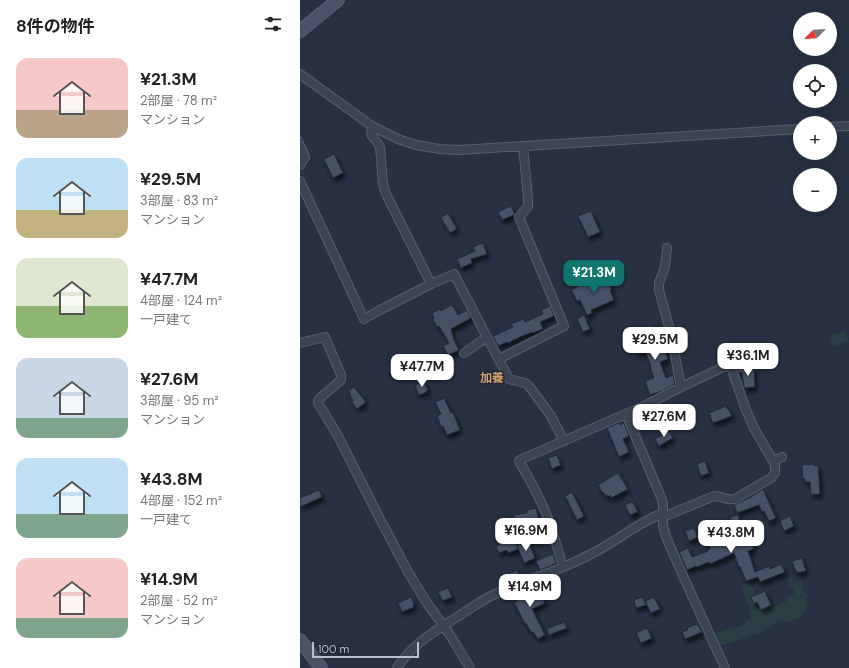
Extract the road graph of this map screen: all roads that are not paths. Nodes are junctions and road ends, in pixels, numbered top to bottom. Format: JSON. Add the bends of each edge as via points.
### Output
{"nodes":[{"id":1,"x":338,"y":0,"type":"edge"},
{"id":2,"x":300,"y":31,"type":"edge"},
{"id":3,"x":300,"y":74,"type":"edge"},
{"id":4,"x":372,"y":126,"type":"junction"},
{"id":5,"x":849,"y":126,"type":"edge"},
{"id":6,"x":837,"y":127,"type":"edge"},
{"id":7,"x":793,"y":129,"type":"edge"},
{"id":8,"x":300,"y":146,"type":"edge"},
{"id":9,"x":523,"y":146,"type":"junction"},
{"id":10,"x":300,"y":165,"type":"edge"},
{"id":11,"x":300,"y":181,"type":"edge"},
{"id":12,"x":667,"y":248,"type":"dead end"},
{"id":13,"x":431,"y":284,"type":"junction"},
{"id":14,"x":487,"y":337,"type":"junction"},
{"id":15,"x":300,"y":343,"type":"edge"},
{"id":16,"x":464,"y":353,"type":"dead end"},
{"id":17,"x":499,"y":359,"type":"junction"},
{"id":18,"x":756,"y":361,"type":"dead end"},
{"id":19,"x":730,"y":364,"type":"junction"},
{"id":20,"x":681,"y":387,"type":"junction"},
{"id":21,"x":626,"y":414,"type":"junction"},
{"id":22,"x":564,"y":441,"type":"junction"},
{"id":23,"x":782,"y":458,"type":"dead end"},
{"id":24,"x":773,"y":461,"type":"junction"},
{"id":25,"x":663,"y":515,"type":"junction"},
{"id":26,"x":563,"y":567,"type":"junction"},
{"id":27,"x":444,"y":625,"type":"junction"},
{"id":28,"x":300,"y":640,"type":"edge"},
{"id":29,"x":321,"y":668,"type":"edge"},
{"id":30,"x":397,"y":668,"type":"edge"},
{"id":31,"x":470,"y":668,"type":"edge"},
{"id":32,"x":725,"y":668,"type":"edge"}],
"edges":[{"from":1,"to":2,"type":"main road"},
{"from":3,"to":4,"type":"street"},
{"from":4,"to":9,"type":"street","via":[[398,140],[440,149]]},
{"from":4,"to":13,"type":"street","via":[[371,134],[380,147],[386,194]]},
{"from":5,"to":6,"type":"street"},
{"from":7,"to":9,"type":"street"},
{"from":8,"to":10,"type":"street","via":[[305,156]]},
{"from":9,"to":17,"type":"street","via":[[528,202],[526,210],[519,217],[564,326]]},
{"from":11,"to":13,"type":"street","via":[[364,320]]},
{"from":12,"to":20,"type":"street","via":[[659,290]]},
{"from":13,"to":14,"type":"street","via":[[454,274]]},
{"from":14,"to":16,"type":"street"},
{"from":14,"to":17,"type":"street"},
{"from":15,"to":27,"type":"street","via":[[325,337],[341,380],[320,398],[318,403],[338,436],[408,572]]},
{"from":17,"to":22,"type":"street","via":[[510,379],[525,382],[529,386],[551,416]]},
{"from":18,"to":19,"type":"street"},
{"from":19,"to":20,"type":"street"},
{"from":19,"to":24,"type":"street","via":[[746,410]]},
{"from":20,"to":21,"type":"street"},
{"from":21,"to":22,"type":"street"},
{"from":21,"to":25,"type":"street","via":[[660,492]]},
{"from":22,"to":26,"type":"street","via":[[519,461],[542,504]]},
{"from":23,"to":24,"type":"street"},
{"from":24,"to":25,"type":"street","via":[[774,476],[735,499],[714,496]]},
{"from":25,"to":26,"type":"street","via":[[655,516],[592,554]]},
{"from":25,"to":32,"type":"street","via":[[666,537]]},
{"from":26,"to":27,"type":"street","via":[[492,596]]},
{"from":27,"to":30,"type":"street","via":[[414,646]]},
{"from":27,"to":31,"type":"street"},
{"from":28,"to":29,"type":"main road"}]}
